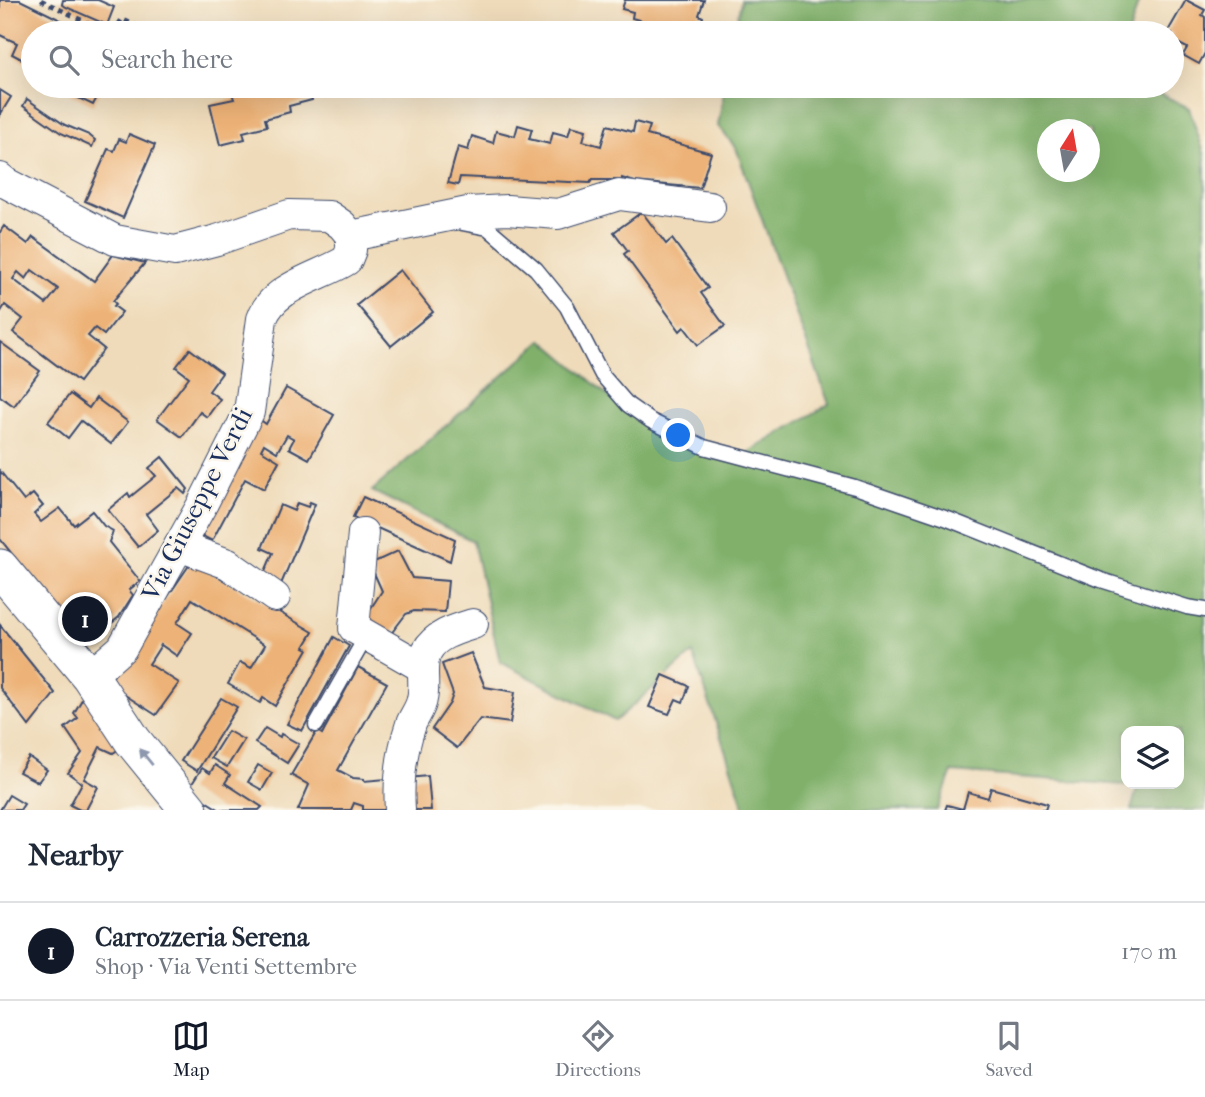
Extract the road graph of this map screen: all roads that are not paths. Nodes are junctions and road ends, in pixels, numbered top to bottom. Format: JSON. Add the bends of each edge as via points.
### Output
{"nodes":[{"id":1,"x":0,"y":178,"type":"edge"},
{"id":2,"x":709,"y":208,"type":"dead end"},
{"id":3,"x":433,"y":218,"type":"junction"},
{"id":4,"x":351,"y":236,"type":"junction"},
{"id":5,"x":363,"y":533,"type":"dead end"},
{"id":6,"x":179,"y":545,"type":"junction"},
{"id":7,"x":0,"y":568,"type":"edge"},
{"id":8,"x":275,"y":597,"type":"dead end"},
{"id":9,"x":1205,"y":610,"type":"edge"},
{"id":10,"x":473,"y":624,"type":"dead end"},
{"id":11,"x":367,"y":635,"type":"junction"},
{"id":12,"x":422,"y":667,"type":"junction"},
{"id":13,"x":90,"y":676,"type":"junction"},
{"id":14,"x":316,"y":725,"type":"dead end"},
{"id":15,"x":189,"y":810,"type":"edge"},
{"id":16,"x":400,"y":810,"type":"edge"}],
"edges":[{"from":1,"to":4,"type":"street","via":[[115,240],[175,251],[289,215],[328,216]]},
{"from":2,"to":3,"type":"street","via":[[619,195],[558,214],[507,210]]},
{"from":3,"to":4,"type":"street"},
{"from":3,"to":9,"type":"lane","via":[[488,228],[536,269],[567,307],[602,375],[628,405],[651,421],[704,447],[855,487],[1101,580]]},
{"from":4,"to":6,"type":"street","name":"Via Giuseppe Verdi","via":[[347,260],[298,284],[267,306],[249,412]]},
{"from":5,"to":11,"type":"street","via":[[354,628]]},
{"from":6,"to":8,"type":"street","via":[[228,564]]},
{"from":6,"to":13,"type":"street","name":"Via Giuseppe Verdi","via":[[122,648]]},
{"from":7,"to":13,"type":"street"},
{"from":10,"to":12,"type":"street","via":[[444,634],[426,652]]},
{"from":11,"to":12,"type":"street"},
{"from":11,"to":14,"type":"lane"},
{"from":12,"to":16,"type":"street","via":[[422,700],[402,755]]},
{"from":15,"to":13,"type":"street","one_way":true,"via":[[133,741]]}]}
